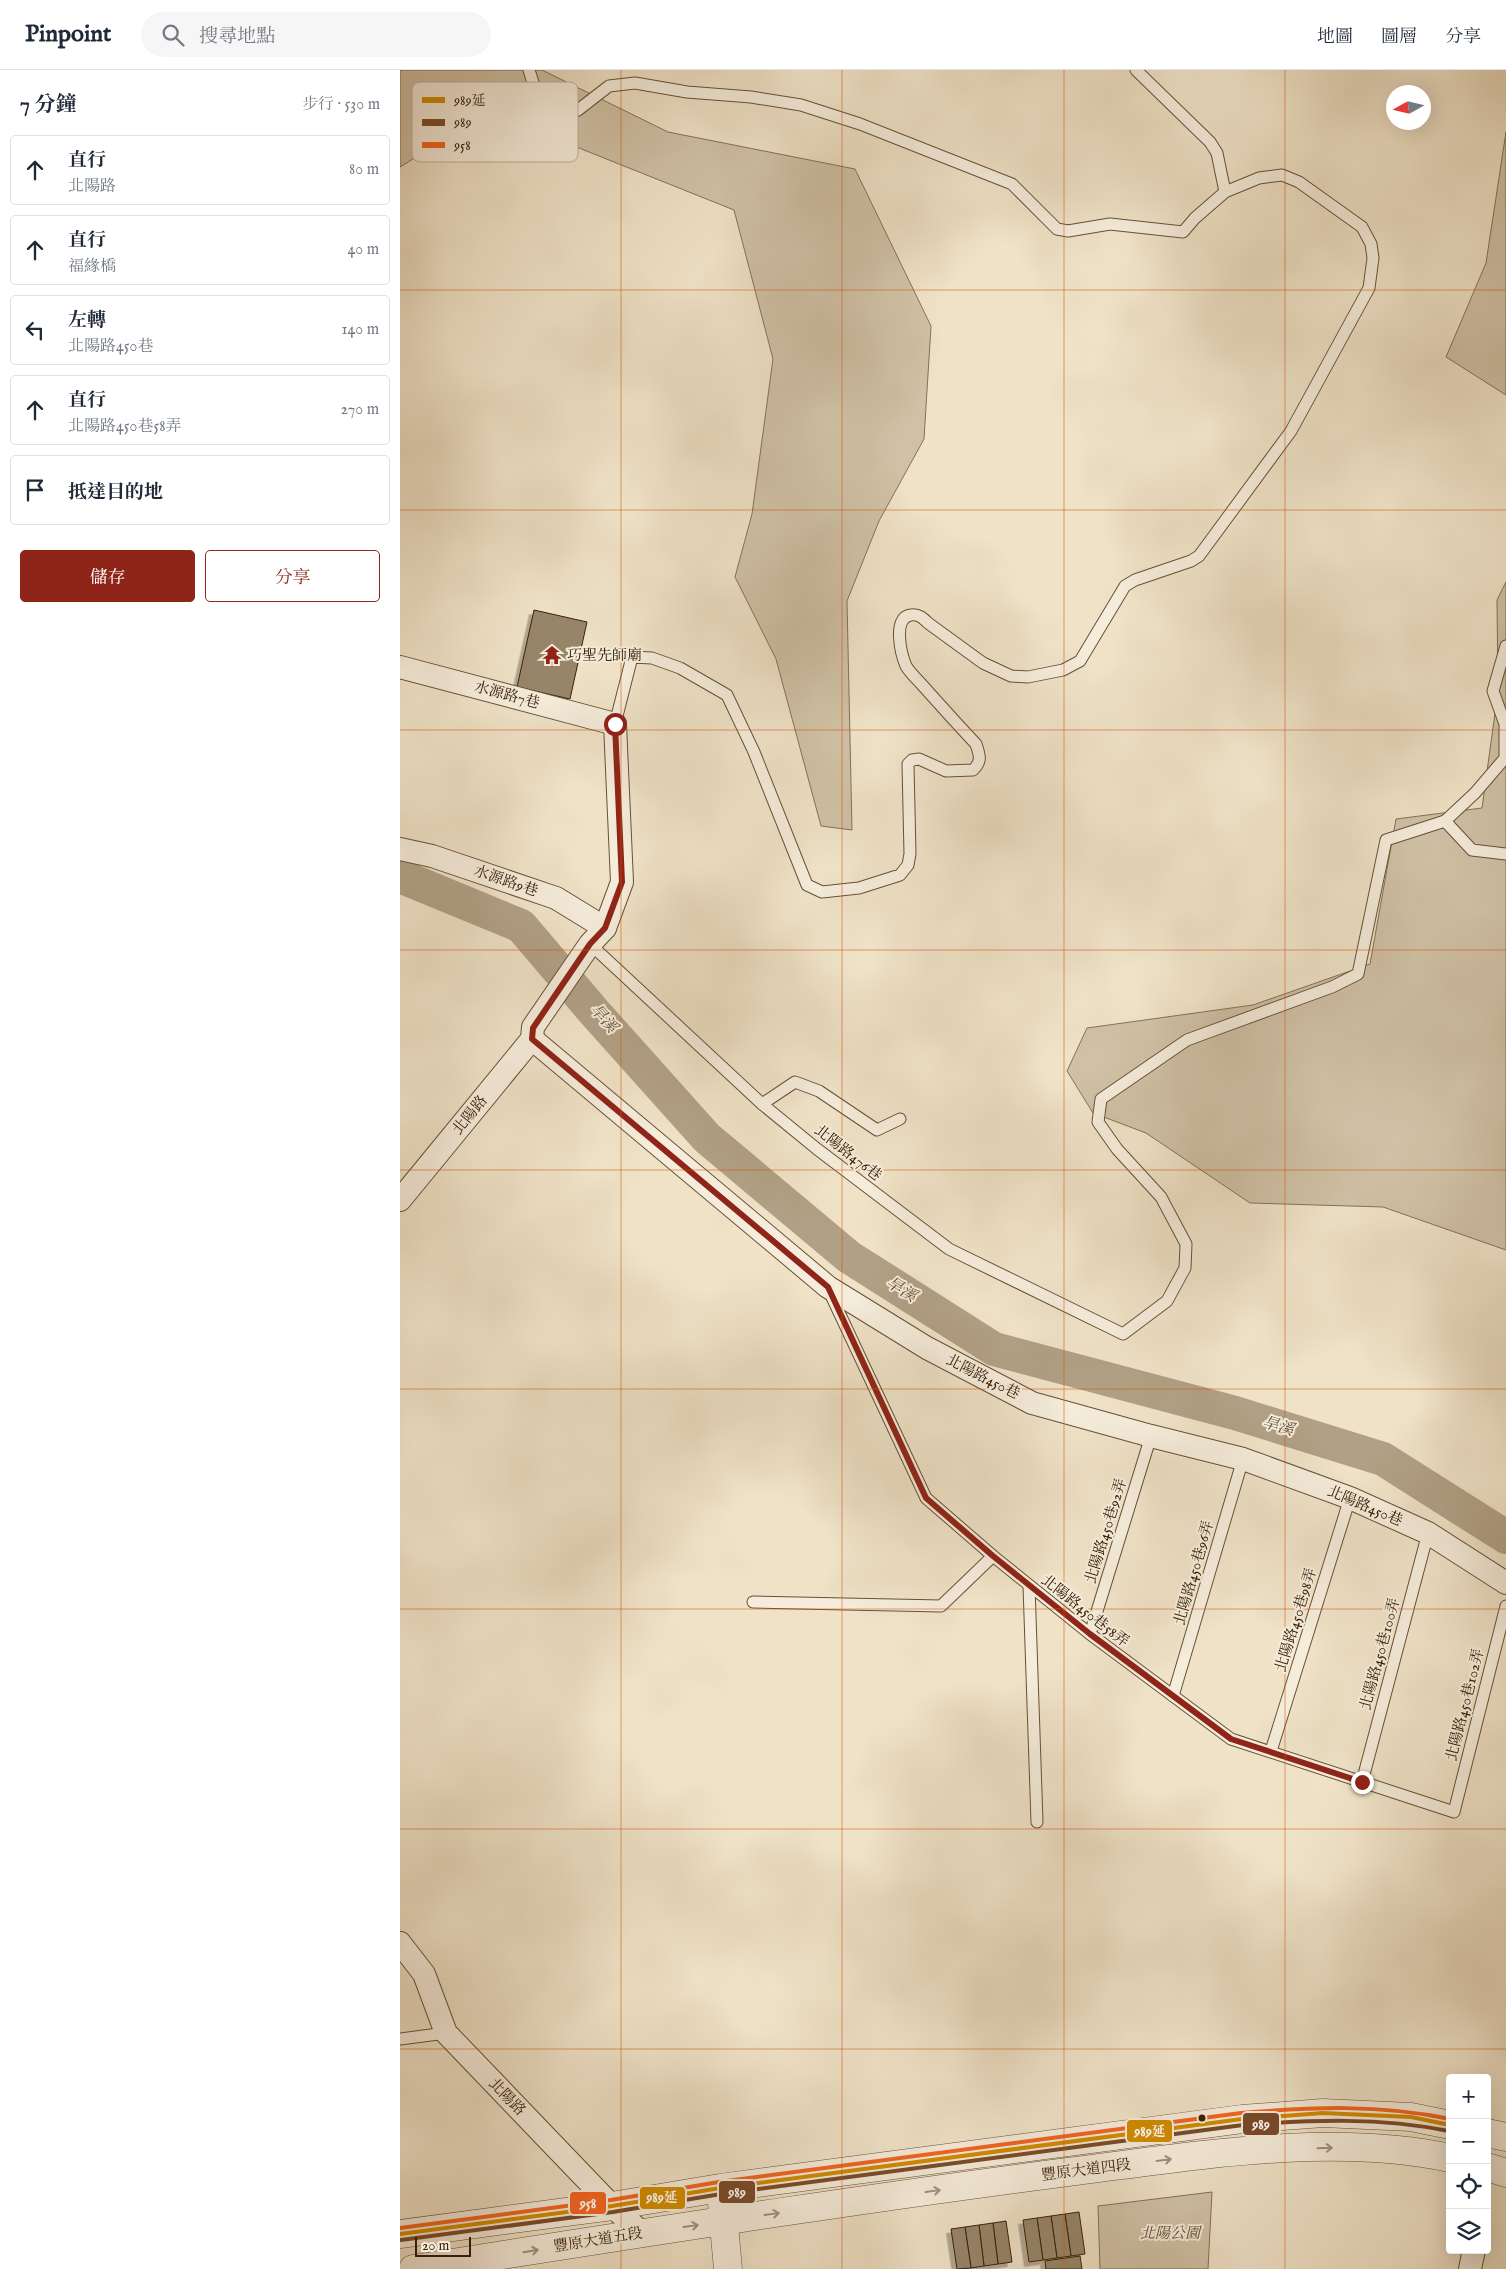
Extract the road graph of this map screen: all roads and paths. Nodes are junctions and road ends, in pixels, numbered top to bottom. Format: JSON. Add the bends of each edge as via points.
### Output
{"nodes":[{"id":1,"x":529,"y":70,"type":"edge"},
{"id":2,"x":1136,"y":70,"type":"edge"},
{"id":3,"x":533,"y":82,"type":"edge"},
{"id":4,"x":578,"y":110,"type":"edge"},
{"id":5,"x":1225,"y":192,"type":"junction"},
{"id":6,"x":1506,"y":646,"type":"edge"},
{"id":7,"x":400,"y":667,"type":"edge"},
{"id":8,"x":615,"y":724,"type":"junction"},
{"id":9,"x":1445,"y":821,"type":"junction"},
{"id":10,"x":400,"y":849,"type":"edge"},
{"id":11,"x":1506,"y":854,"type":"edge"},
{"id":12,"x":605,"y":928,"type":"junction"},
{"id":13,"x":590,"y":944,"type":"junction"},
{"id":14,"x":533,"y":1033,"type":"junction"},
{"id":15,"x":762,"y":1104,"type":"junction"},
{"id":16,"x":900,"y":1119,"type":"dead end"},
{"id":17,"x":400,"y":1200,"type":"edge"},
{"id":18,"x":828,"y":1287,"type":"junction"},
{"id":19,"x":1151,"y":1436,"type":"junction"},
{"id":20,"x":1243,"y":1458,"type":"junction"},
{"id":21,"x":1350,"y":1498,"type":"junction"},
{"id":22,"x":1428,"y":1533,"type":"junction"},
{"id":23,"x":993,"y":1556,"type":"junction"},
{"id":24,"x":1506,"y":1583,"type":"edge"},
{"id":25,"x":1029,"y":1586,"type":"junction"},
{"id":26,"x":753,"y":1602,"type":"dead end"},
{"id":27,"x":1506,"y":1606,"type":"edge"},
{"id":28,"x":1090,"y":1634,"type":"junction"},
{"id":29,"x":1173,"y":1696,"type":"junction"},
{"id":30,"x":1271,"y":1750,"type":"junction"},
{"id":31,"x":1362,"y":1782,"type":"junction"},
{"id":32,"x":1454,"y":1812,"type":"joint"},
{"id":33,"x":1037,"y":1822,"type":"dead end"},
{"id":34,"x":400,"y":1943,"type":"edge"},
{"id":35,"x":446,"y":2033,"type":"junction"},
{"id":36,"x":400,"y":2039,"type":"edge"},
{"id":37,"x":1446,"y":2124,"type":"edge"},
{"id":38,"x":1491,"y":2135,"type":"edge"},
{"id":39,"x":1506,"y":2138,"type":"edge"},
{"id":40,"x":1446,"y":2157,"type":"edge"},
{"id":41,"x":720,"y":2188,"type":"junction"},
{"id":42,"x":612,"y":2206,"type":"junction"},
{"id":43,"x":724,"y":2222,"type":"junction"},
{"id":44,"x":642,"y":2233,"type":"junction"},
{"id":45,"x":400,"y":2234,"type":"edge"},
{"id":46,"x":1473,"y":2254,"type":"edge"},
{"id":47,"x":413,"y":2269,"type":"edge"},
{"id":48,"x":728,"y":2269,"type":"edge"},
{"id":49,"x":1470,"y":2269,"type":"edge"}],
"edges":[{"from":1,"to":3,"type":"lane"},
{"from":2,"to":5,"type":"lane","via":[[1210,142],[1217,153]]},
{"from":4,"to":5,"type":"lane","via":[[610,86],[620,84],[650,84],[687,92],[801,105],[860,124],[1012,184],[1051,224],[1068,231],[1110,224],[1183,232]]},
{"from":5,"to":8,"type":"lane","via":[[1272,176],[1282,175],[1300,182],[1367,234],[1374,267],[1369,288],[1291,431],[1199,556],[1125,586],[1080,661],[1063,670],[1028,677],[1011,676],[983,662],[923,617],[906,616],[899,631],[906,667],[976,744],[980,757],[973,770],[946,771],[919,759],[908,764],[910,854],[908,865],[900,875],[859,888],[822,892],[807,885],[754,752],[727,695],[680,668],[652,658],[632,657]]},
{"from":6,"to":9,"type":"lane","via":[[1494,691],[1505,724],[1506,758]]},
{"from":7,"to":8,"type":"street","name":"水源路7巷"},
{"from":8,"to":12,"type":"street","via":[[622,882]]},
{"from":9,"to":11,"type":"lane","via":[[1472,850]]},
{"from":9,"to":15,"type":"lane","name":"北陽路476巷","via":[[1386,840],[1358,974],[1332,987],[1187,1040],[1101,1099],[1098,1122],[1117,1149],[1161,1196],[1186,1244],[1185,1268],[1167,1301],[1123,1334],[949,1249]]},
{"from":10,"to":12,"type":"street","name":"水源路9巷","via":[[432,856],[556,898]]},
{"from":12,"to":13,"type":"street"},
{"from":13,"to":14,"type":"street","name":"北陽路"},
{"from":13,"to":15,"type":"lane","name":"北陽路476巷"},
{"from":14,"to":17,"type":"street","name":"北陽路"},
{"from":14,"to":18,"type":"street","name":"北陽路450巷"},
{"from":15,"to":16,"type":"lane","via":[[795,1082],[819,1091],[877,1130]]},
{"from":18,"to":19,"type":"street","name":"北陽路450巷","via":[[927,1348],[1032,1403]]},
{"from":18,"to":23,"type":"lane","name":"北陽路450巷58弄","via":[[926,1498]]},
{"from":19,"to":20,"type":"street","name":"北陽路450巷"},
{"from":19,"to":28,"type":"lane","name":"北陽路450巷92弄"},
{"from":20,"to":21,"type":"street","name":"北陽路450巷"},
{"from":20,"to":29,"type":"lane","name":"北陽路450巷96弄"},
{"from":21,"to":22,"type":"street","name":"北陽路450巷"},
{"from":21,"to":30,"type":"lane","name":"北陽路450巷98弄"},
{"from":22,"to":24,"type":"street","name":"北陽路450巷"},
{"from":22,"to":31,"type":"lane","name":"北陽路450巷100弄"},
{"from":23,"to":25,"type":"lane","name":"北陽路450巷58弄"},
{"from":23,"to":26,"type":"lane","via":[[940,1606]]},
{"from":25,"to":28,"type":"lane","name":"北陽路450巷58弄"},
{"from":25,"to":33,"type":"lane"},
{"from":27,"to":32,"type":"lane","name":"北陽路450巷102弄"},
{"from":28,"to":29,"type":"lane","name":"北陽路450巷58弄"},
{"from":29,"to":30,"type":"lane","name":"北陽路450巷58弄","via":[[1231,1739]]},
{"from":30,"to":31,"type":"lane","name":"北陽路450巷58弄"},
{"from":31,"to":32,"type":"lane","name":"北陽路450巷58弄"},
{"from":34,"to":35,"type":"street","name":"北陽路","via":[[424,1974]]},
{"from":35,"to":36,"type":"lane"},
{"from":35,"to":42,"type":"street","name":"北陽路"},
{"from":37,"to":41,"type":"street","name":"豐原大道四段","via":[[1411,2117],[1323,2113],[1242,2118]]},
{"from":38,"to":39,"type":"street"},
{"from":43,"to":40,"type":"street","name":"豐原大道四段","one_way":true,"via":[[1011,2180],[1221,2154],[1361,2147]]},
{"from":41,"to":42,"type":"street","name":"豐原大道五段"},
{"from":41,"to":43,"type":"street"},
{"from":42,"to":44,"type":"street","name":"北陽路"},
{"from":42,"to":45,"type":"street","name":"豐原大道五段"},
{"from":44,"to":43,"type":"street","name":"豐原大道五段","one_way":true},
{"from":43,"to":48,"type":"street"},
{"from":47,"to":44,"type":"street","name":"豐原大道五段","one_way":true},
{"from":46,"to":49,"type":"street"}]}
